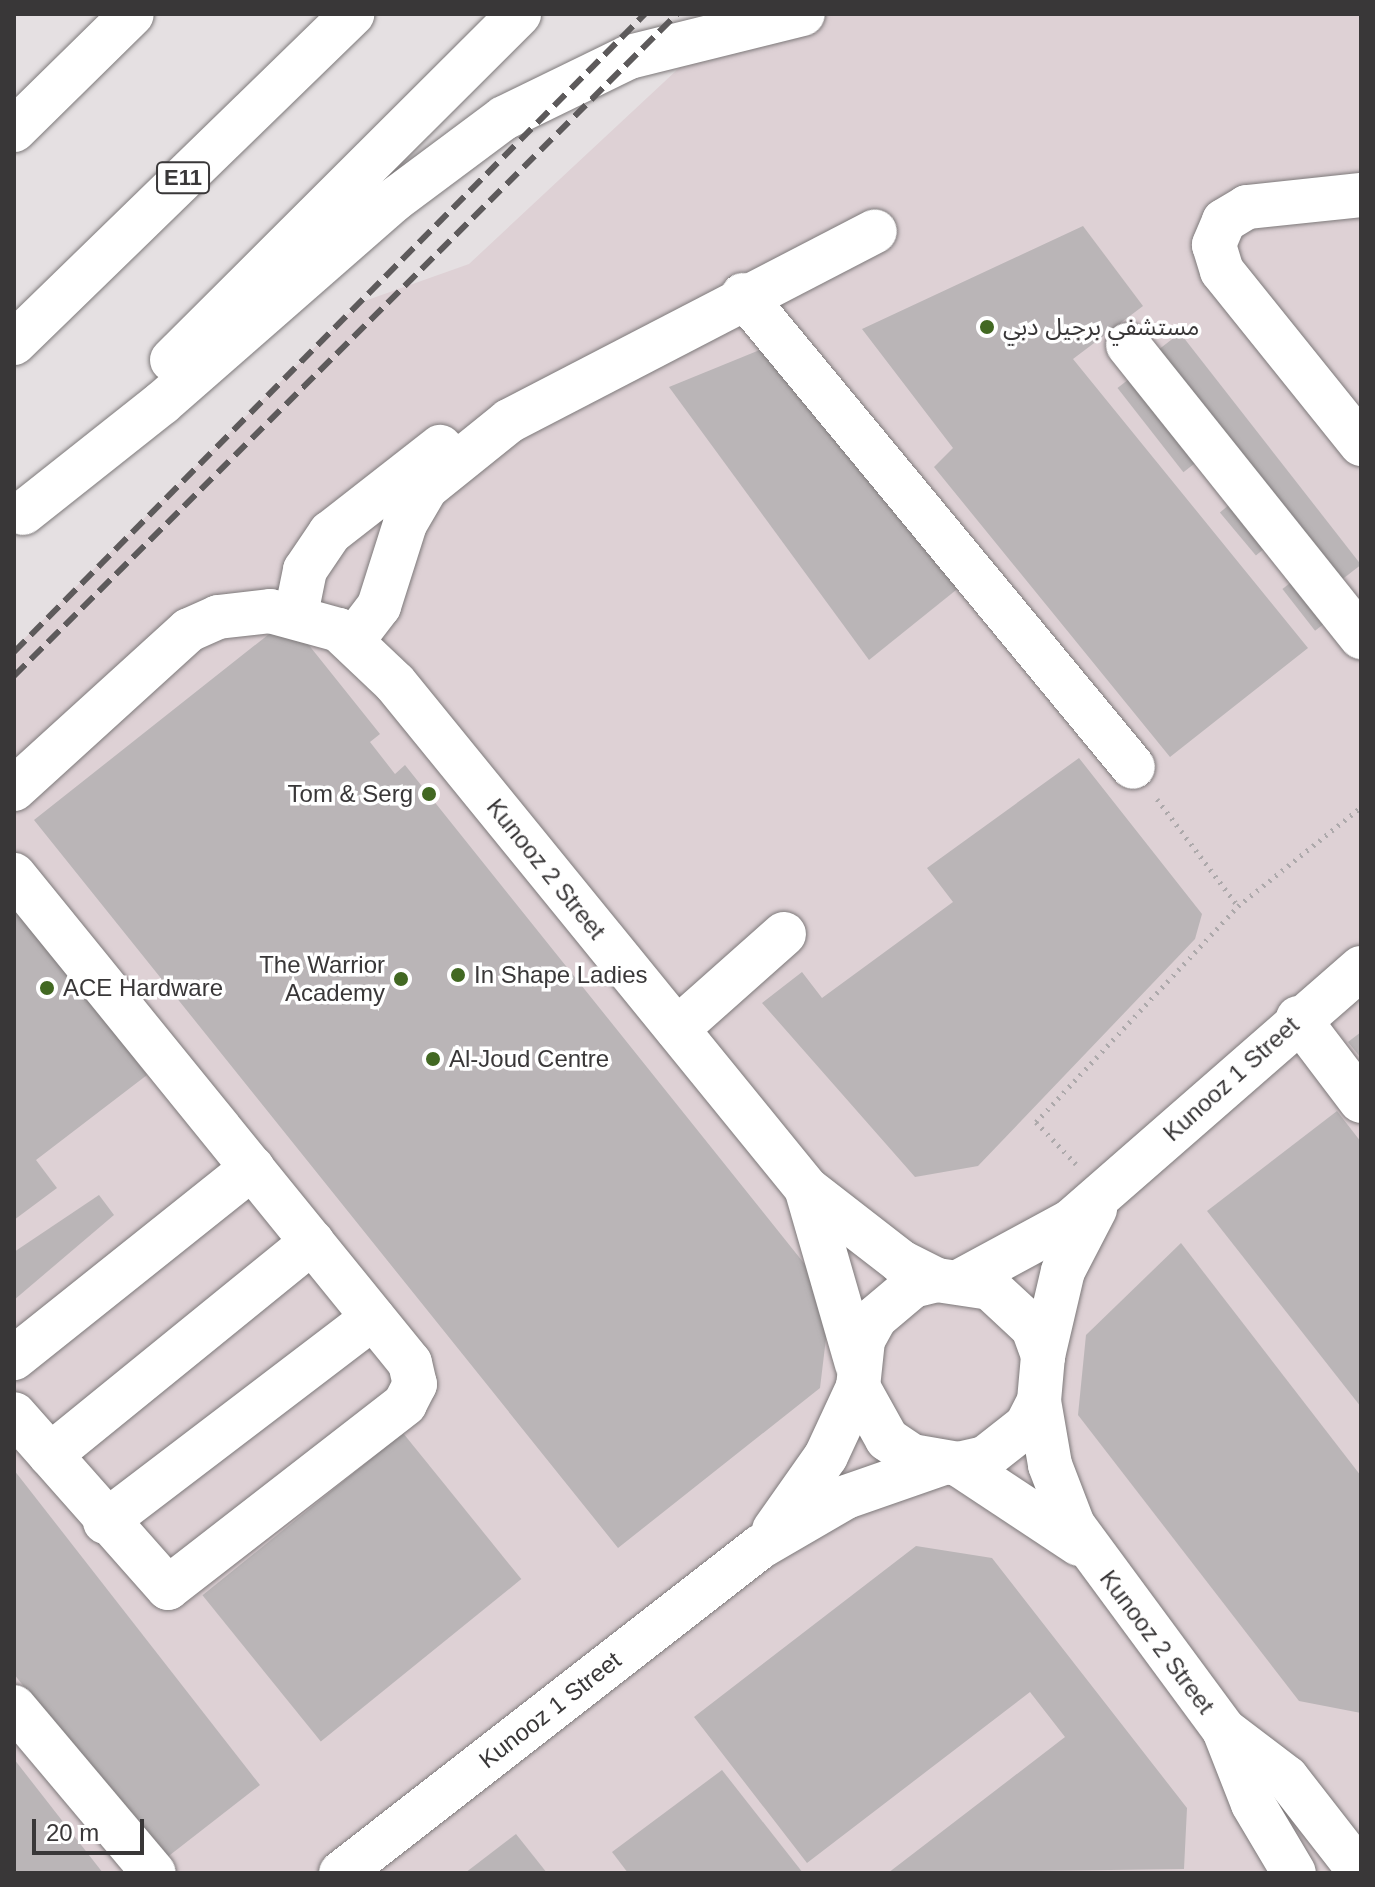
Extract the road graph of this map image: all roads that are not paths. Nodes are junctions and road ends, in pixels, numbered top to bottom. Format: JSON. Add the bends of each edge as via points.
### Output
{"nodes":[{"id":1,"x":132,"y":14,"type":"edge"},
{"id":2,"x":352,"y":14,"type":"edge"},
{"id":3,"x":519,"y":14,"type":"edge"},
{"id":4,"x":803,"y":14,"type":"edge"},
{"id":5,"x":14,"y":130,"type":"edge"},
{"id":6,"x":1361,"y":195,"type":"edge"},
{"id":7,"x":875,"y":231,"type":"dead end"},
{"id":8,"x":743,"y":295,"type":"junction"},
{"id":9,"x":14,"y":343,"type":"edge"},
{"id":10,"x":1128,"y":345,"type":"dead end"},
{"id":11,"x":509,"y":421,"type":"junction"},
{"id":12,"x":1361,"y":444,"type":"edge"},
{"id":13,"x":19,"y":517,"type":"edge"},
{"id":14,"x":336,"y":528,"type":"junction"},
{"id":15,"x":395,"y":565,"type":"junction"},
{"id":16,"x":296,"y":614,"type":"junction"},
{"id":17,"x":1361,"y":637,"type":"edge"},
{"id":18,"x":353,"y":640,"type":"junction"},
{"id":19,"x":1133,"y":767,"type":"road end"},
{"id":20,"x":14,"y":789,"type":"edge"},
{"id":21,"x":14,"y":875,"type":"edge"},
{"id":22,"x":784,"y":934,"type":"dead end"},
{"id":23,"x":1361,"y":968,"type":"edge"},
{"id":24,"x":1298,"y":1018,"type":"junction"},
{"id":25,"x":677,"y":1029,"type":"junction"},
{"id":26,"x":1361,"y":1101,"type":"edge"},
{"id":27,"x":252,"y":1168,"type":"junction"},
{"id":28,"x":807,"y":1189,"type":"junction"},
{"id":29,"x":1104,"y":1194,"type":"junction"},
{"id":30,"x":312,"y":1242,"type":"junction"},
{"id":31,"x":949,"y":1280,"type":"junction"},
{"id":32,"x":373,"y":1318,"type":"junction"},
{"id":33,"x":1043,"y":1356,"type":"junction"},
{"id":34,"x":14,"y":1358,"type":"edge"},
{"id":35,"x":858,"y":1375,"type":"junction"},
{"id":36,"x":1039,"y":1401,"type":"junction"},
{"id":37,"x":14,"y":1414,"type":"edge"},
{"id":38,"x":50,"y":1455,"type":"junction"},
{"id":39,"x":950,"y":1464,"type":"junction"},
{"id":40,"x":105,"y":1522,"type":"junction"},
{"id":41,"x":760,"y":1547,"type":"junction"},
{"id":42,"x":1090,"y":1553,"type":"junction"},
{"id":43,"x":14,"y":1707,"type":"edge"},
{"id":44,"x":1224,"y":1730,"type":"junction"},
{"id":45,"x":154,"y":1873,"type":"edge"},
{"id":46,"x":341,"y":1873,"type":"edge"},
{"id":47,"x":1294,"y":1873,"type":"edge"},
{"id":48,"x":1361,"y":1873,"type":"edge"}],
"edges":[{"from":1,"to":5,"type":"main road"},
{"from":2,"to":9,"type":"main road","number":"E11"},
{"from":3,"to":13,"type":"main road"},
{"from":4,"to":13,"type":"main road","via":[[629,57],[504,118],[394,200],[162,403]]},
{"from":6,"to":12,"type":"main road","via":[[1247,207],[1224,221],[1214,245],[1222,271]]},
{"from":7,"to":8,"type":"main road"},
{"from":8,"to":11,"type":"main road"},
{"from":8,"to":19,"type":"main road"},
{"from":10,"to":17,"type":"main road"},
{"from":11,"to":14,"type":"main road","via":[[448,442]]},
{"from":11,"to":15,"type":"main road","via":[[426,488],[405,524]]},
{"from":14,"to":15,"type":"main road","via":[[367,531]]},
{"from":14,"to":16,"type":"main road","via":[[305,570]]},
{"from":15,"to":18,"type":"main road","via":[[379,606]]},
{"from":16,"to":18,"type":"main road","name":"Kunooz 2 Street"},
{"from":16,"to":20,"type":"main road","via":[[246,611],[189,630]]},
{"from":18,"to":25,"type":"main road","name":"Kunooz 2 Street"},
{"from":21,"to":27,"type":"main road"},
{"from":22,"to":25,"type":"main road"},
{"from":23,"to":24,"type":"main road","name":"Kunooz 1 Street"},
{"from":24,"to":26,"type":"main road"},
{"from":24,"to":29,"type":"main road","name":"Kunooz 1 Street"},
{"from":25,"to":28,"type":"main road","name":"Kunooz 2 Street"},
{"from":27,"to":30,"type":"main road"},
{"from":27,"to":34,"type":"main road"},
{"from":28,"to":31,"type":"main road","name":"Kunooz 2 Street","via":[[868,1240]]},
{"from":28,"to":35,"type":"main road","name":"Kunooz 2 Street"},
{"from":29,"to":31,"type":"main road","name":"Kunooz 1 Street","via":[[1037,1245]]},
{"from":29,"to":33,"type":"main road","name":"Kunooz 1 Street","via":[[1063,1271]]},
{"from":30,"to":32,"type":"main road"},
{"from":30,"to":38,"type":"main road"},
{"from":31,"to":33,"type":"main road","via":[[1015,1305]]},
{"from":31,"to":35,"type":"main road","via":[[892,1300],[863,1340]]},
{"from":32,"to":40,"type":"main road"},
{"from":32,"to":40,"type":"main road","via":[[410,1363],[412,1395],[183,1581],[157,1584]]},
{"from":33,"to":36,"type":"main road"},
{"from":35,"to":39,"type":"main road","via":[[887,1439]]},
{"from":35,"to":41,"type":"main road","name":"Kunooz 1 Street","via":[[807,1488]]},
{"from":36,"to":39,"type":"main road","via":[[1008,1445]]},
{"from":36,"to":42,"type":"main road","name":"Kunooz 2 Street","via":[[1050,1465]]},
{"from":37,"to":38,"type":"main road"},
{"from":38,"to":40,"type":"main road"},
{"from":39,"to":41,"type":"main road","name":"Kunooz 1 Street","via":[[846,1497]]},
{"from":39,"to":42,"type":"main road","name":"Kunooz 2 Street","via":[[1027,1504]]},
{"from":41,"to":46,"type":"main road","name":"Kunooz 1 Street"},
{"from":42,"to":44,"type":"main road","name":"Kunooz 2 Street"},
{"from":43,"to":45,"type":"main road"},
{"from":44,"to":47,"type":"main road","name":"Kunooz 2 Street","via":[[1253,1804]]},
{"from":44,"to":48,"type":"main road","name":"Kunooz 2 Street","via":[[1287,1778]]}]}
